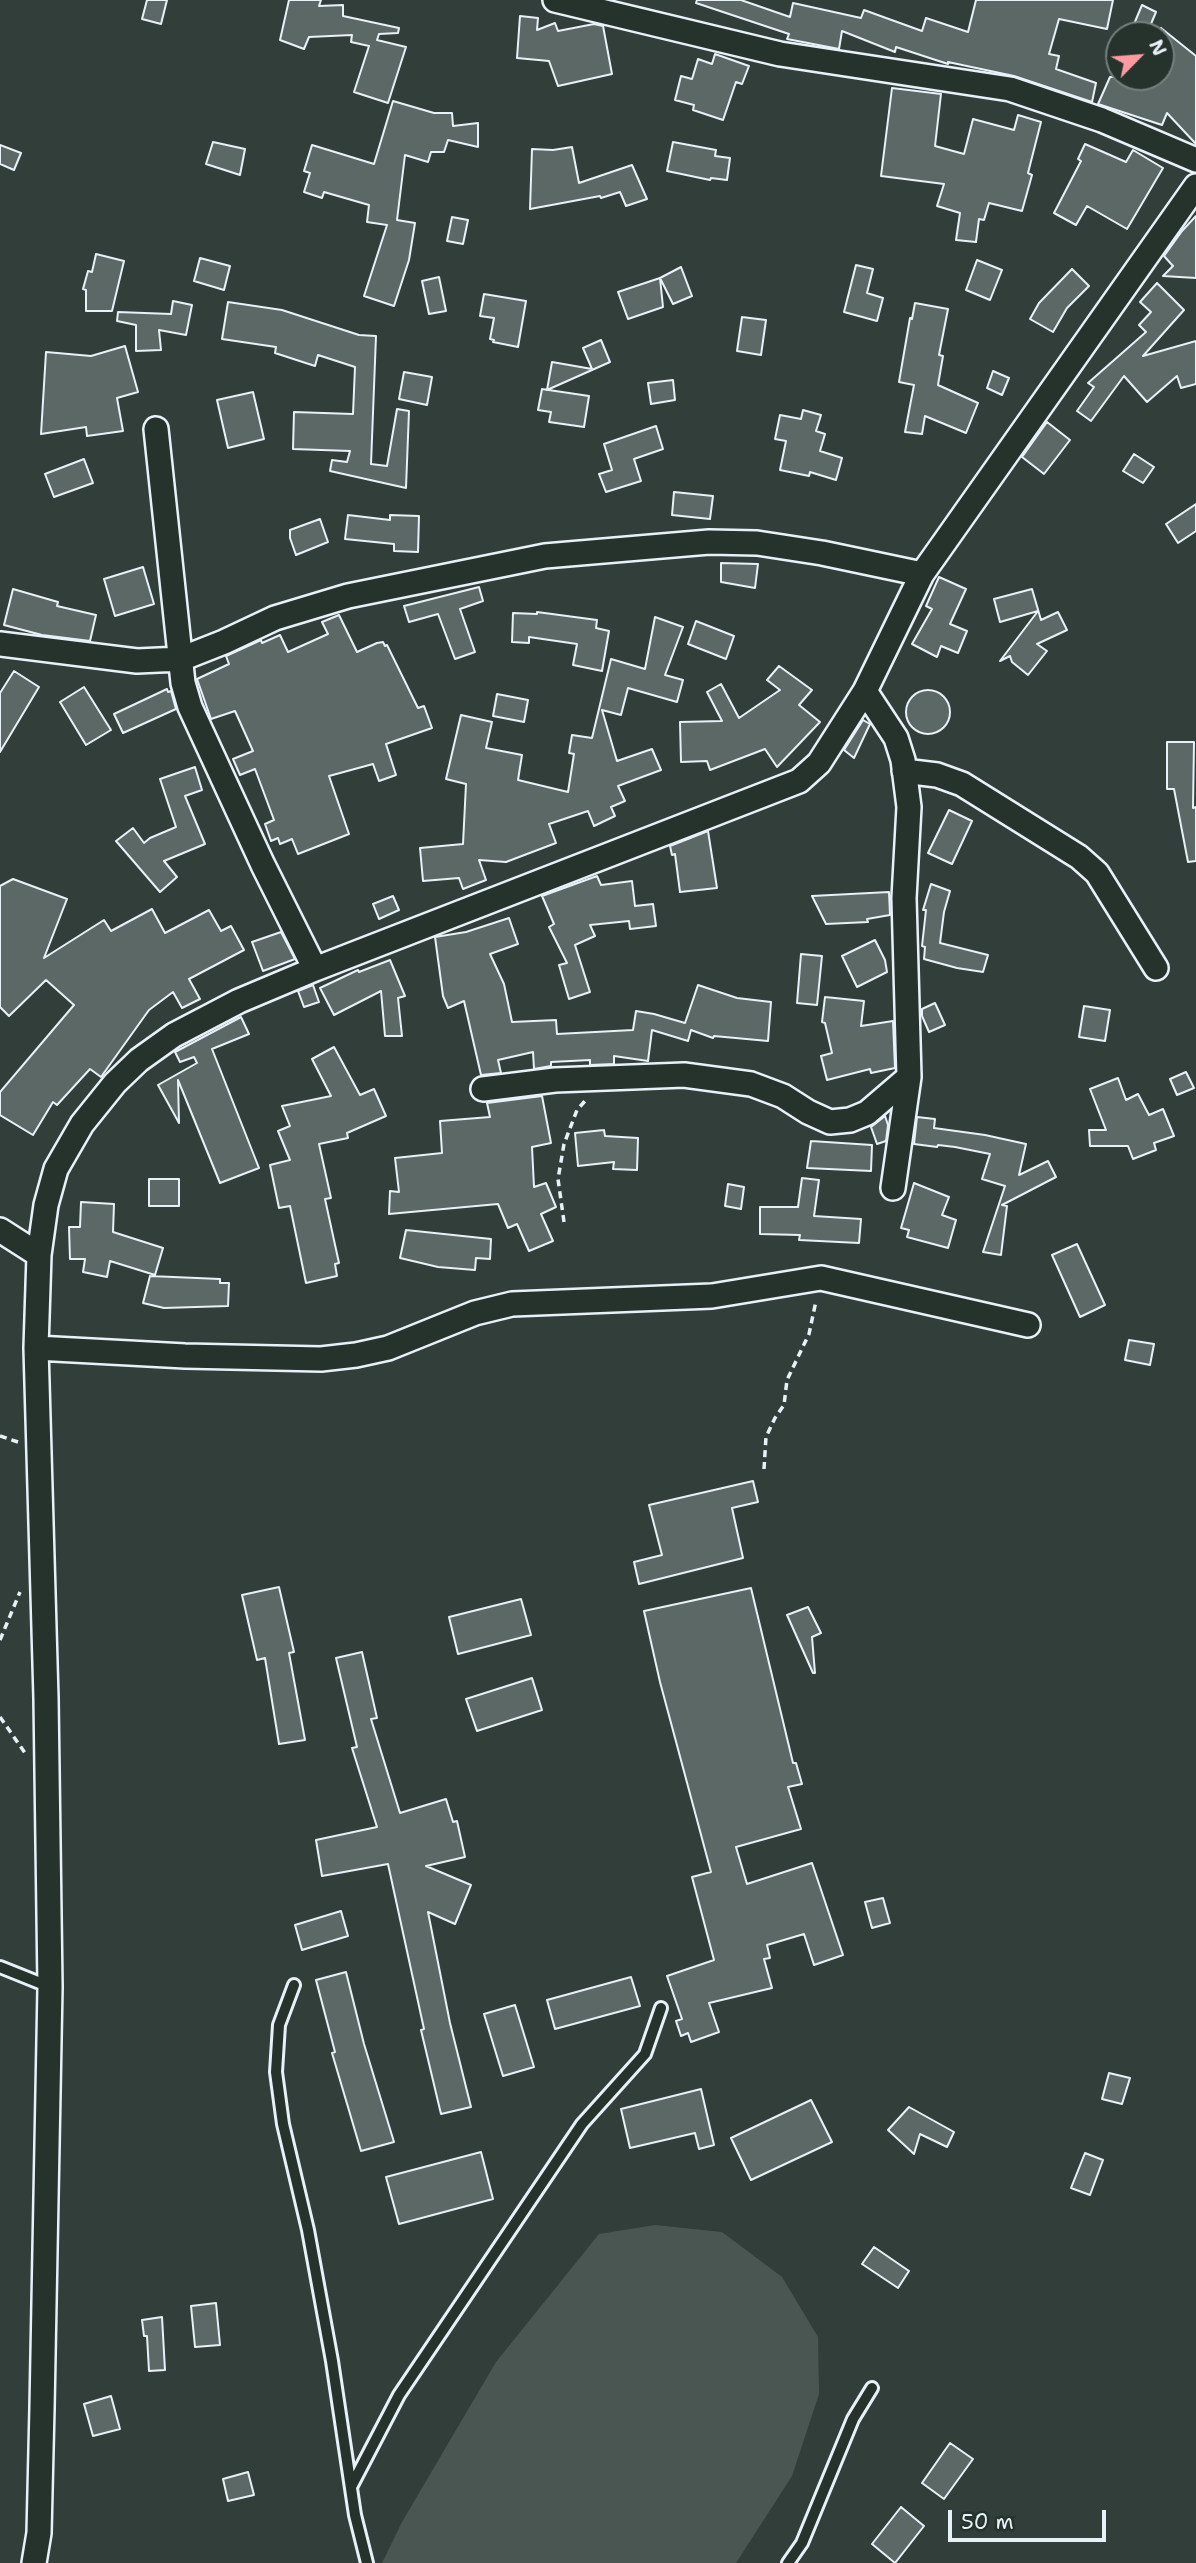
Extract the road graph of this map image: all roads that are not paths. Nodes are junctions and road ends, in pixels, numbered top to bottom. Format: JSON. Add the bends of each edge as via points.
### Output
{"nodes":[{"id":1,"x":555,"y":0,"type":"edge"},
{"id":2,"x":1196,"y":160,"type":"edge"},
{"id":3,"x":1196,"y":186,"type":"edge"},
{"id":4,"x":156,"y":429,"type":"dead end"},
{"id":5,"x":922,"y":573,"type":"junction"},
{"id":6,"x":0,"y":644,"type":"edge"},
{"id":7,"x":180,"y":659,"type":"junction"},
{"id":8,"x":865,"y":691,"type":"junction"},
{"id":9,"x":904,"y":771,"type":"junction"},
{"id":10,"x":1156,"y":968,"type":"dead end"},
{"id":11,"x":315,"y":969,"type":"junction"},
{"id":12,"x":909,"y":1077,"type":"junction"},
{"id":13,"x":483,"y":1089,"type":"dead end"},
{"id":14,"x":893,"y":1188,"type":"dead end"},
{"id":15,"x":0,"y":1230,"type":"edge"},
{"id":16,"x":39,"y":1255,"type":"junction"},
{"id":17,"x":1028,"y":1325,"type":"dead end"},
{"id":18,"x":36,"y":1348,"type":"junction"},
{"id":19,"x":0,"y":1967,"type":"edge"},
{"id":20,"x":294,"y":1985,"type":"dead end"},
{"id":21,"x":50,"y":1987,"type":"junction"},
{"id":22,"x":661,"y":2008,"type":"dead end"},
{"id":23,"x":872,"y":2388,"type":"dead end"},
{"id":24,"x":351,"y":2487,"type":"junction"},
{"id":25,"x":34,"y":2563,"type":"edge"},
{"id":26,"x":367,"y":2563,"type":"edge"},
{"id":27,"x":788,"y":2563,"type":"edge"}],
"edges":[{"from":1,"to":2,"type":"street","via":[[780,54],[1010,89],[1102,120]]},
{"from":3,"to":5,"type":"street"},
{"from":4,"to":7,"type":"street"},
{"from":5,"to":7,"type":"street","via":[[757,544],[709,542],[545,556],[348,596],[275,618]]},
{"from":5,"to":8,"type":"street"},
{"from":6,"to":7,"type":"street","via":[[137,661]]},
{"from":7,"to":11,"type":"street","via":[[190,707]]},
{"from":8,"to":9,"type":"street","via":[[896,738]]},
{"from":8,"to":11,"type":"street","via":[[819,763],[799,781]]},
{"from":9,"to":10,"type":"street","via":[[962,784],[1079,857],[1097,873]]},
{"from":9,"to":12,"type":"street","via":[[909,807],[905,898]]},
{"from":11,"to":16,"type":"street","via":[[174,1035],[114,1083],[82,1124],[56,1169]]},
{"from":12,"to":13,"type":"street","via":[[867,1113],[830,1122],[751,1084],[684,1076],[555,1080]]},
{"from":12,"to":14,"type":"street"},
{"from":15,"to":16,"type":"street"},
{"from":16,"to":18,"type":"street"},
{"from":17,"to":18,"type":"street","via":[[821,1278],[712,1296],[512,1304],[475,1313],[388,1348],[321,1359]]},
{"from":18,"to":21,"type":"street"},
{"from":19,"to":21,"type":"lane"},
{"from":20,"to":24,"type":"lane","via":[[279,2025],[276,2072],[332,2361]]},
{"from":21,"to":25,"type":"street","via":[[43,2408]]},
{"from":22,"to":24,"type":"lane","via":[[645,2054],[582,2124],[399,2395]]},
{"from":23,"to":27,"type":"lane","via":[[853,2419],[802,2543]]},
{"from":24,"to":26,"type":"lane"}]}
